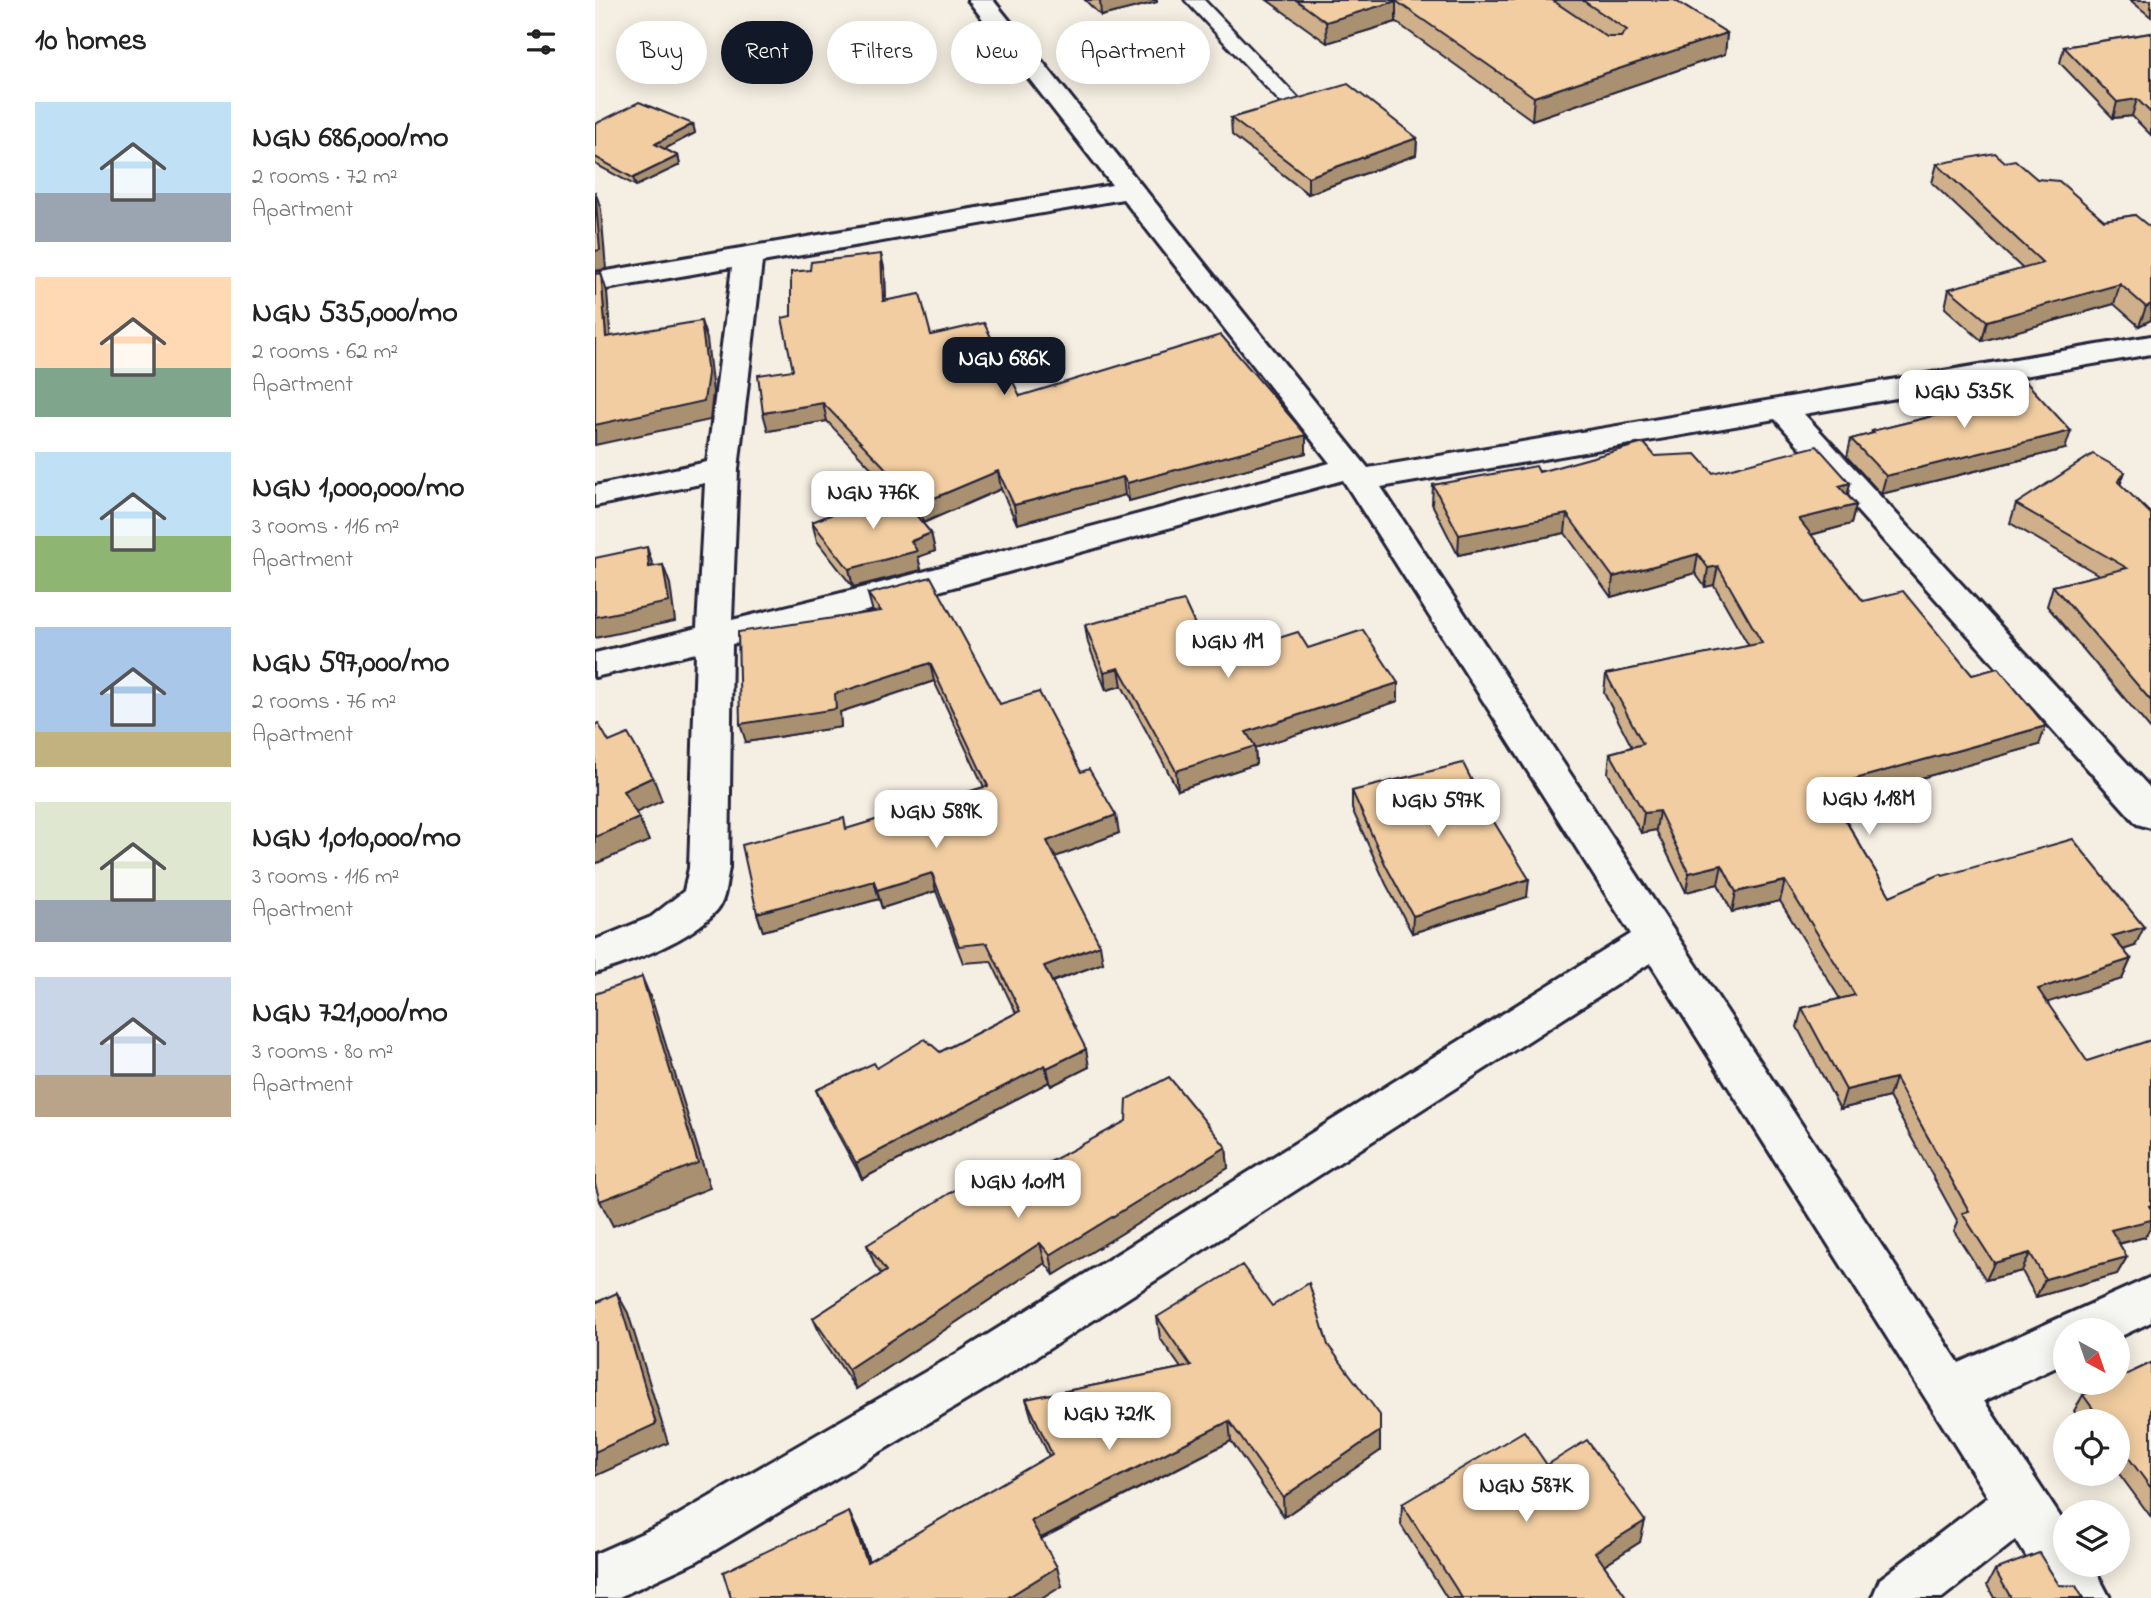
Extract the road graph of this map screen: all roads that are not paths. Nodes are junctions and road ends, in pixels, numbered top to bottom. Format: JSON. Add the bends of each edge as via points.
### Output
{"nodes":[{"id":1,"x":980,"y":0,"type":"edge"},
{"id":2,"x":1194,"y":0,"type":"edge"},
{"id":3,"x":1291,"y":102,"type":"edge"},
{"id":4,"x":1130,"y":190,"type":"junction"},
{"id":5,"x":748,"y":255,"type":"junction"},
{"id":6,"x":595,"y":282,"type":"edge"},
{"id":7,"x":2151,"y":345,"type":"edge"},
{"id":8,"x":1782,"y":408,"type":"junction"},
{"id":9,"x":722,"y":469,"type":"junction"},
{"id":10,"x":1355,"y":474,"type":"junction"},
{"id":11,"x":595,"y":496,"type":"edge"},
{"id":12,"x":714,"y":636,"type":"junction"},
{"id":13,"x":595,"y":665,"type":"edge"},
{"id":14,"x":2151,"y":814,"type":"edge"},
{"id":15,"x":1656,"y":939,"type":"junction"},
{"id":16,"x":595,"y":957,"type":"edge"},
{"id":17,"x":2151,"y":1299,"type":"edge"},
{"id":18,"x":2110,"y":1318,"type":"edge"},
{"id":19,"x":2053,"y":1344,"type":"edge"},
{"id":20,"x":1949,"y":1392,"type":"junction"},
{"id":21,"x":2022,"y":1503,"type":"junction"},
{"id":22,"x":595,"y":1581,"type":"edge"},
{"id":23,"x":1899,"y":1598,"type":"edge"},
{"id":24,"x":2083,"y":1598,"type":"edge"}],
"edges":[{"from":1,"to":4,"type":"street"},
{"from":2,"to":3,"type":"lane"},
{"from":4,"to":5,"type":"street"},
{"from":4,"to":10,"type":"street"},
{"from":5,"to":6,"type":"street"},
{"from":5,"to":9,"type":"street"},
{"from":7,"to":8,"type":"street"},
{"from":8,"to":10,"type":"street"},
{"from":8,"to":14,"type":"street"},
{"from":9,"to":11,"type":"street"},
{"from":9,"to":12,"type":"street"},
{"from":10,"to":12,"type":"street"},
{"from":10,"to":15,"type":"street"},
{"from":12,"to":13,"type":"street"},
{"from":12,"to":16,"type":"street","via":[[709,868],[703,899],[665,928]]},
{"from":15,"to":20,"type":"street"},
{"from":15,"to":22,"type":"street","via":[[980,1366],[679,1543]]},
{"from":17,"to":18,"type":"street"},
{"from":19,"to":20,"type":"street"},
{"from":20,"to":21,"type":"street"},
{"from":21,"to":23,"type":"street"},
{"from":21,"to":24,"type":"street"}]}
